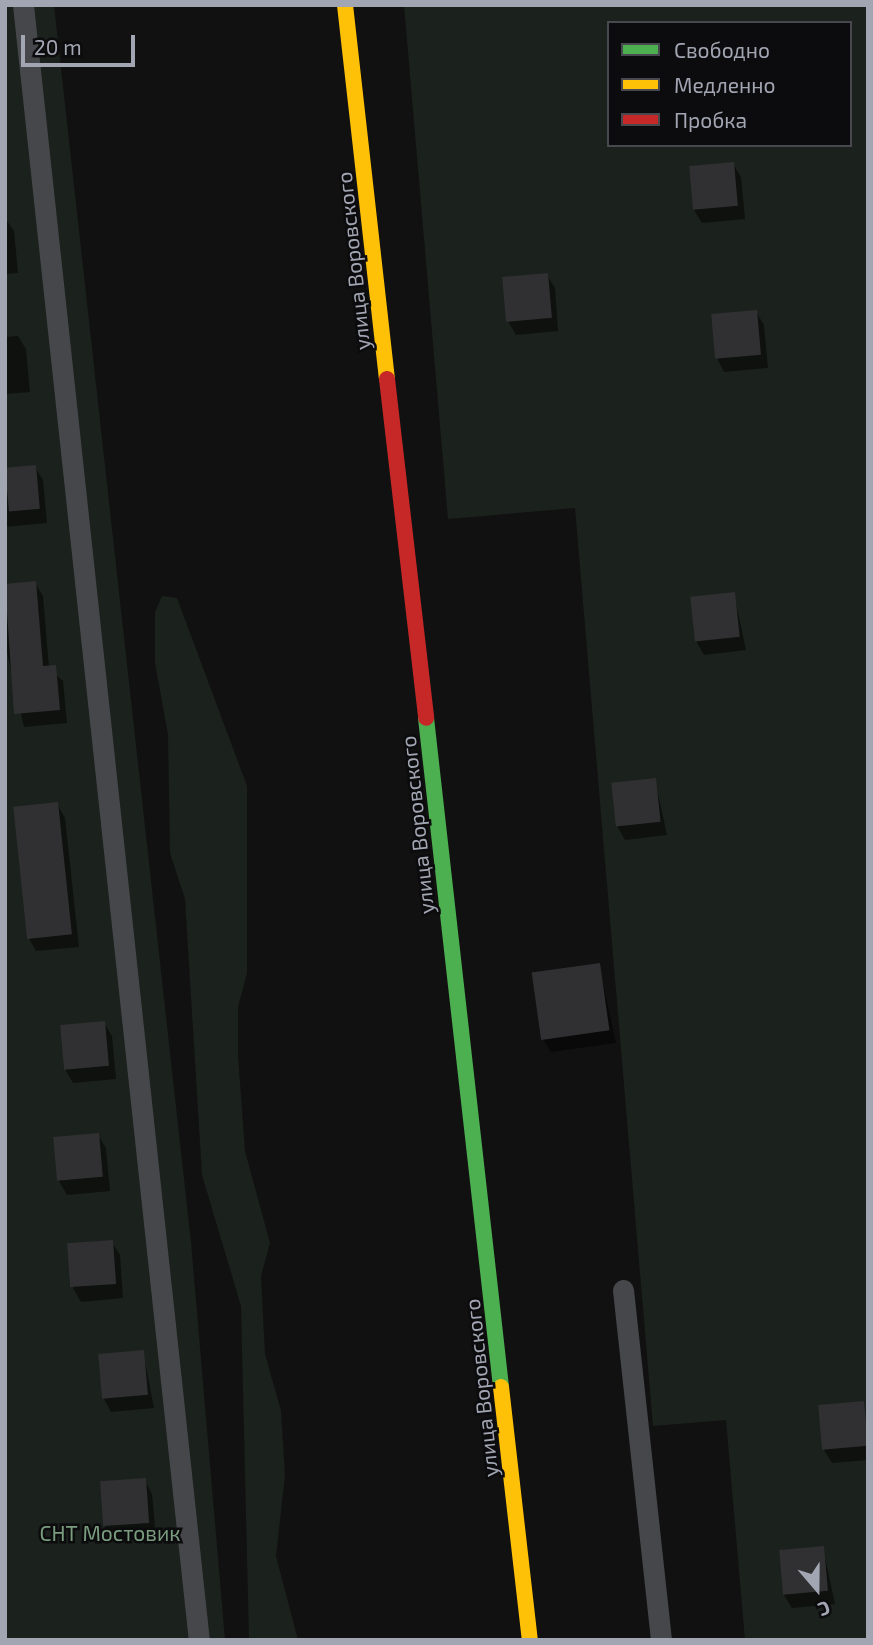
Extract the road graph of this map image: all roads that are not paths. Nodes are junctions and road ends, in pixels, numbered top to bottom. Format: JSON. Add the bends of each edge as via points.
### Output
{"nodes":[{"id":1,"x":23,"y":5,"type":"edge"},
{"id":2,"x":345,"y":5,"type":"edge"},
{"id":3,"x":623,"y":1290,"type":"dead end"},
{"id":4,"x":199,"y":1640,"type":"edge"},
{"id":5,"x":530,"y":1640,"type":"edge"},
{"id":6,"x":661,"y":1640,"type":"edge"}],
"edges":[{"from":1,"to":4,"type":"lane"},
{"from":2,"to":5,"type":"main road","name":"улица Воровского"},
{"from":3,"to":6,"type":"lane"}]}
